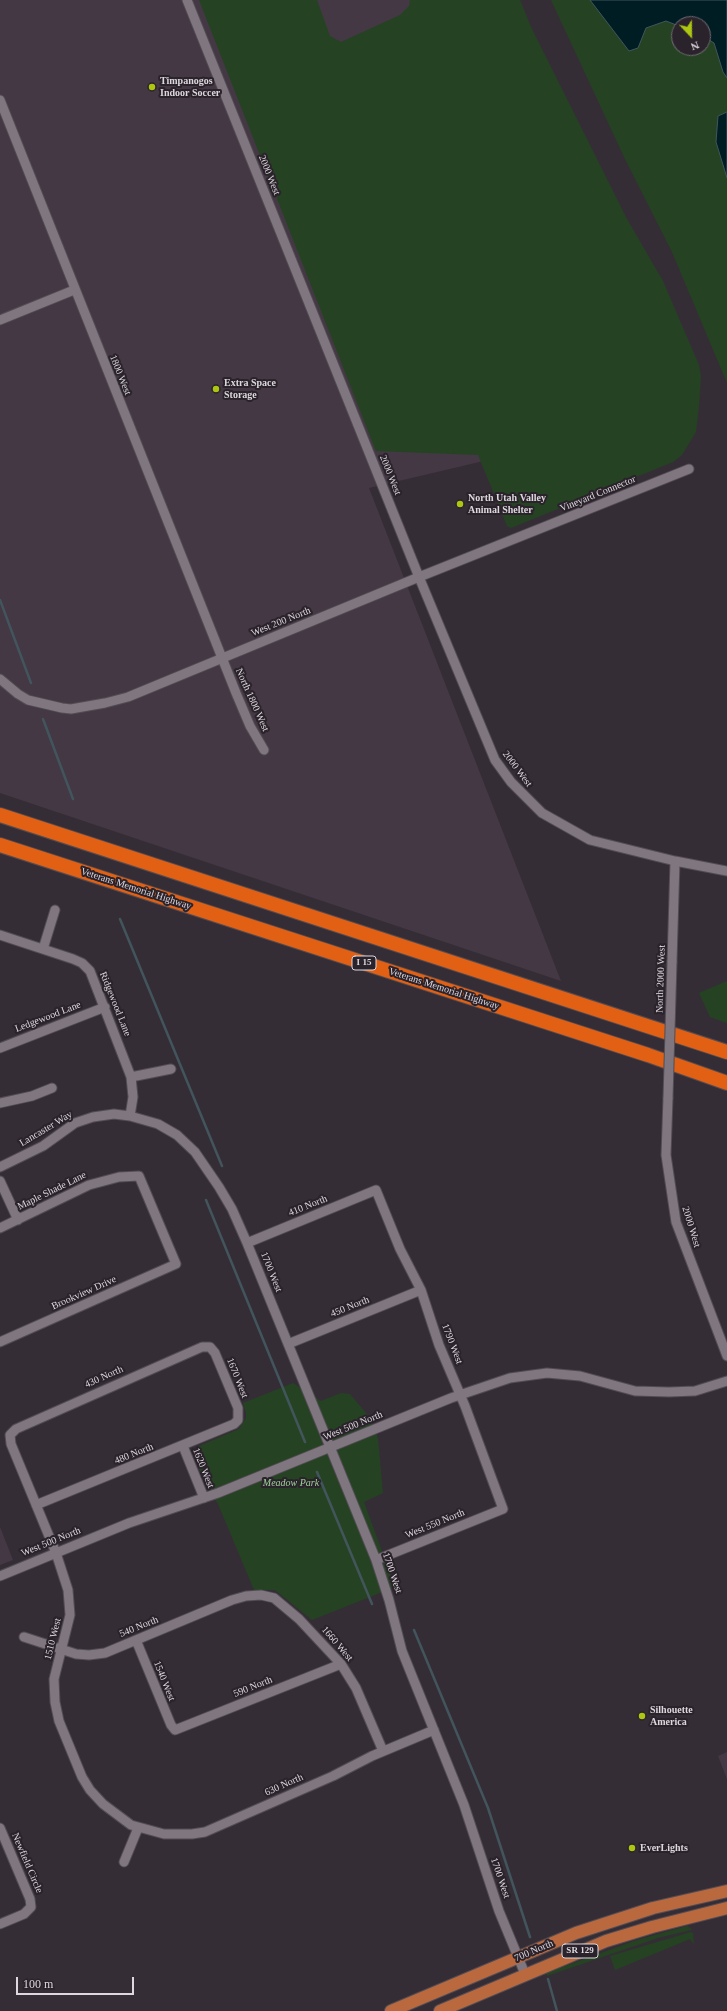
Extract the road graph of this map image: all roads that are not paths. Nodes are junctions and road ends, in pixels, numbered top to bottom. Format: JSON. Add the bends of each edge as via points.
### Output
{"nodes":[{"id":1,"x":187,"y":0,"type":"edge"},
{"id":2,"x":0,"y":100,"type":"edge"},
{"id":3,"x":74,"y":290,"type":"junction"},
{"id":4,"x":0,"y":320,"type":"edge"},
{"id":5,"x":689,"y":469,"type":"dead end"},
{"id":6,"x":515,"y":539,"type":"joint"},
{"id":7,"x":419,"y":577,"type":"junction"},
{"id":8,"x":222,"y":658,"type":"junction"},
{"id":9,"x":0,"y":679,"type":"edge"},
{"id":10,"x":264,"y":750,"type":"dead end"},
{"id":11,"x":0,"y":815,"type":"edge"},
{"id":12,"x":0,"y":845,"type":"edge"},
{"id":13,"x":675,"y":861,"type":"junction"},
{"id":14,"x":727,"y":871,"type":"edge"},
{"id":15,"x":55,"y":910,"type":"dead end"},
{"id":16,"x":0,"y":935,"type":"edge"},
{"id":17,"x":43,"y":949,"type":"junction"},
{"id":18,"x":105,"y":1007,"type":"junction"},
{"id":19,"x":0,"y":1048,"type":"edge"},
{"id":20,"x":727,"y":1052,"type":"edge"},
{"id":21,"x":171,"y":1069,"type":"dead end"},
{"id":22,"x":131,"y":1077,"type":"junction"},
{"id":23,"x":727,"y":1083,"type":"edge"},
{"id":24,"x":52,"y":1088,"type":"dead end"},
{"id":25,"x":668,"y":1098,"type":"joint"},
{"id":26,"x":0,"y":1103,"type":"edge"},
{"id":27,"x":130,"y":1116,"type":"junction"},
{"id":28,"x":0,"y":1167,"type":"edge"},
{"id":29,"x":0,"y":1181,"type":"edge"},
{"id":30,"x":219,"y":1187,"type":"joint"},
{"id":31,"x":376,"y":1190,"type":"joint"},
{"id":32,"x":18,"y":1220,"type":"junction"},
{"id":33,"x":0,"y":1228,"type":"edge"},
{"id":34,"x":247,"y":1243,"type":"junction"},
{"id":35,"x":176,"y":1264,"type":"joint"},
{"id":36,"x":421,"y":1290,"type":"junction"},
{"id":37,"x":0,"y":1342,"type":"edge"},
{"id":38,"x":288,"y":1344,"type":"junction"},
{"id":39,"x":210,"y":1347,"type":"joint"},
{"id":40,"x":727,"y":1356,"type":"edge"},
{"id":41,"x":727,"y":1381,"type":"edge"},
{"id":42,"x":460,"y":1395,"type":"junction"},
{"id":43,"x":238,"y":1420,"type":"joint"},
{"id":44,"x":10,"y":1435,"type":"joint"},
{"id":45,"x":183,"y":1446,"type":"junction"},
{"id":46,"x":330,"y":1447,"type":"junction"},
{"id":47,"x":204,"y":1498,"type":"junction"},
{"id":48,"x":36,"y":1505,"type":"junction"},
{"id":49,"x":503,"y":1509,"type":"joint"},
{"id":50,"x":56,"y":1552,"type":"junction"},
{"id":51,"x":376,"y":1560,"type":"junction"},
{"id":52,"x":0,"y":1576,"type":"edge"},
{"id":53,"x":261,"y":1595,"type":"joint"},
{"id":54,"x":24,"y":1637,"type":"dead end"},
{"id":55,"x":136,"y":1640,"type":"junction"},
{"id":56,"x":62,"y":1650,"type":"junction"},
{"id":57,"x":341,"y":1664,"type":"junction"},
{"id":58,"x":174,"y":1729,"type":"joint"},
{"id":59,"x":434,"y":1730,"type":"junction"},
{"id":60,"x":383,"y":1751,"type":"junction"},
{"id":61,"x":0,"y":1828,"type":"edge"},
{"id":62,"x":138,"y":1828,"type":"junction"},
{"id":63,"x":124,"y":1862,"type":"dead end"},
{"id":64,"x":727,"y":1891,"type":"edge"},
{"id":65,"x":727,"y":1908,"type":"edge"},
{"id":66,"x":0,"y":1924,"type":"edge"},
{"id":67,"x":518,"y":1957,"type":"junction"},
{"id":68,"x":525,"y":1974,"type":"junction"},
{"id":69,"x":391,"y":2011,"type":"edge"},
{"id":70,"x":440,"y":2011,"type":"edge"}],
"edges":[{"from":1,"to":7,"type":"street","name":"2000 West"},
{"from":2,"to":3,"type":"street","name":"1800 West"},
{"from":3,"to":4,"type":"street"},
{"from":3,"to":8,"type":"street","name":"1800 West"},
{"from":5,"to":6,"type":"street","name":"Vineyard Connector"},
{"from":6,"to":7,"type":"street","name":"West 200 North"},
{"from":7,"to":8,"type":"street","name":"West 200 North"},
{"from":7,"to":13,"type":"street","name":"2000 West","via":[[495,760],[511,782],[542,813],[590,840]]},
{"from":8,"to":9,"type":"street","name":"West 200 North","via":[[128,697],[71,709],[28,700]]},
{"from":8,"to":10,"type":"street","name":"North 1800 West","via":[[250,726]]},
{"from":11,"to":20,"type":"highway"},
{"from":12,"to":23,"type":"highway","name":"Veterans Memorial Highway","number":"I 15","via":[[648,1055]]},
{"from":13,"to":14,"type":"street","name":"2000 West"},
{"from":13,"to":25,"type":"street","name":"North 2000 West","bridge":true},
{"from":15,"to":17,"type":"street"},
{"from":16,"to":17,"type":"street","name":"Ridgewood Lane"},
{"from":17,"to":18,"type":"street","name":"Ridgewood Lane","via":[[73,959],[86,967],[93,976]]},
{"from":18,"to":19,"type":"street","name":"Ledgewood Lane"},
{"from":18,"to":22,"type":"street","name":"Ridgewood Lane"},
{"from":21,"to":22,"type":"street"},
{"from":22,"to":27,"type":"street","name":"Ridgewood Lane","via":[[133,1098]]},
{"from":24,"to":26,"type":"street","via":[[32,1096]]},
{"from":25,"to":40,"type":"street","name":"2000 West","via":[[666,1155],[676,1222]]},
{"from":27,"to":28,"type":"street","name":"Lancaster Way","via":[[114,1114],[75,1123],[42,1146]]},
{"from":27,"to":30,"type":"street","name":"Lancaster Way","via":[[158,1124],[177,1135],[195,1152]]},
{"from":29,"to":32,"type":"street"},
{"from":30,"to":34,"type":"street","name":"1700 West"},
{"from":31,"to":34,"type":"street","name":"410 North"},
{"from":31,"to":36,"type":"street","name":"1790 West","via":[[400,1250]]},
{"from":32,"to":33,"type":"street","name":"Maple Shade Lane"},
{"from":32,"to":35,"type":"street","name":"Maple Shade Lane","via":[[89,1185],[119,1177],[139,1176]]},
{"from":34,"to":38,"type":"street","name":"1700 West"},
{"from":35,"to":37,"type":"street","name":"Brookview Drive"},
{"from":36,"to":38,"type":"street","name":"450 North"},
{"from":36,"to":42,"type":"street","name":"1790 West","via":[[439,1345]]},
{"from":38,"to":46,"type":"street","name":"1700 West"},
{"from":39,"to":43,"type":"street","name":"1670 West","via":[[215,1353],[238,1408]]},
{"from":39,"to":44,"type":"street","name":"430 North","via":[[202,1347],[142,1372],[16,1429]]},
{"from":41,"to":42,"type":"street","name":"West 500 North","via":[[695,1391],[635,1391],[580,1376],[548,1373],[510,1378]]},
{"from":42,"to":46,"type":"street","name":"West 500 North"},
{"from":42,"to":49,"type":"street","name":"1790 West"},
{"from":43,"to":45,"type":"street","name":"480 North","via":[[228,1427]]},
{"from":44,"to":48,"type":"street","name":"1510 West","via":[[11,1444]]},
{"from":45,"to":47,"type":"street","name":"1620 West"},
{"from":45,"to":48,"type":"street","name":"480 North"},
{"from":46,"to":47,"type":"street","name":"West 500 North"},
{"from":46,"to":51,"type":"street","name":"1700 West"},
{"from":47,"to":50,"type":"street","name":"West 500 North","via":[[129,1522]]},
{"from":48,"to":50,"type":"street","name":"1510 West"},
{"from":49,"to":51,"type":"street","name":"West 550 North"},
{"from":50,"to":52,"type":"street","name":"West 500 North"},
{"from":50,"to":56,"type":"street","name":"1510 West","via":[[68,1590],[70,1615]]},
{"from":51,"to":59,"type":"street","name":"1700 West","via":[[390,1600],[402,1651]]},
{"from":53,"to":55,"type":"street","name":"540 North","via":[[232,1600]]},
{"from":53,"to":57,"type":"street","name":"1660 West","via":[[274,1598],[299,1619]]},
{"from":54,"to":56,"type":"street","name":"540 North"},
{"from":55,"to":56,"type":"street","name":"540 North","via":[[105,1653],[89,1655]]},
{"from":55,"to":58,"type":"street","name":"1540 West","via":[[170,1726]]},
{"from":56,"to":62,"type":"street","name":"1510 West","via":[[54,1679],[54,1694],[65,1737],[90,1790],[118,1817]]},
{"from":57,"to":58,"type":"street","name":"590 North","via":[[179,1730]]},
{"from":57,"to":60,"type":"street","name":"1660 West","via":[[356,1688]]},
{"from":59,"to":60,"type":"street","name":"630 North"},
{"from":59,"to":67,"type":"street","name":"1700 West","via":[[464,1805],[499,1911]]},
{"from":60,"to":62,"type":"street","name":"630 North","via":[[333,1776],[205,1832],[178,1835]]},
{"from":61,"to":66,"type":"street","name":"Newfield Circle","via":[[31,1907],[24,1914]]},
{"from":62,"to":63,"type":"street"},
{"from":64,"to":67,"type":"main road","name":"700 North","number":"SR 129","via":[[632,1914]]},
{"from":65,"to":68,"type":"main road","name":"700 North","number":"SR 129","via":[[619,1937]]},
{"from":67,"to":68,"type":"street","name":"1700 West"},
{"from":67,"to":69,"type":"main road","name":"700 North","number":"SR 129"},
{"from":68,"to":70,"type":"main road","name":"700 North","number":"SR 129"}]}
